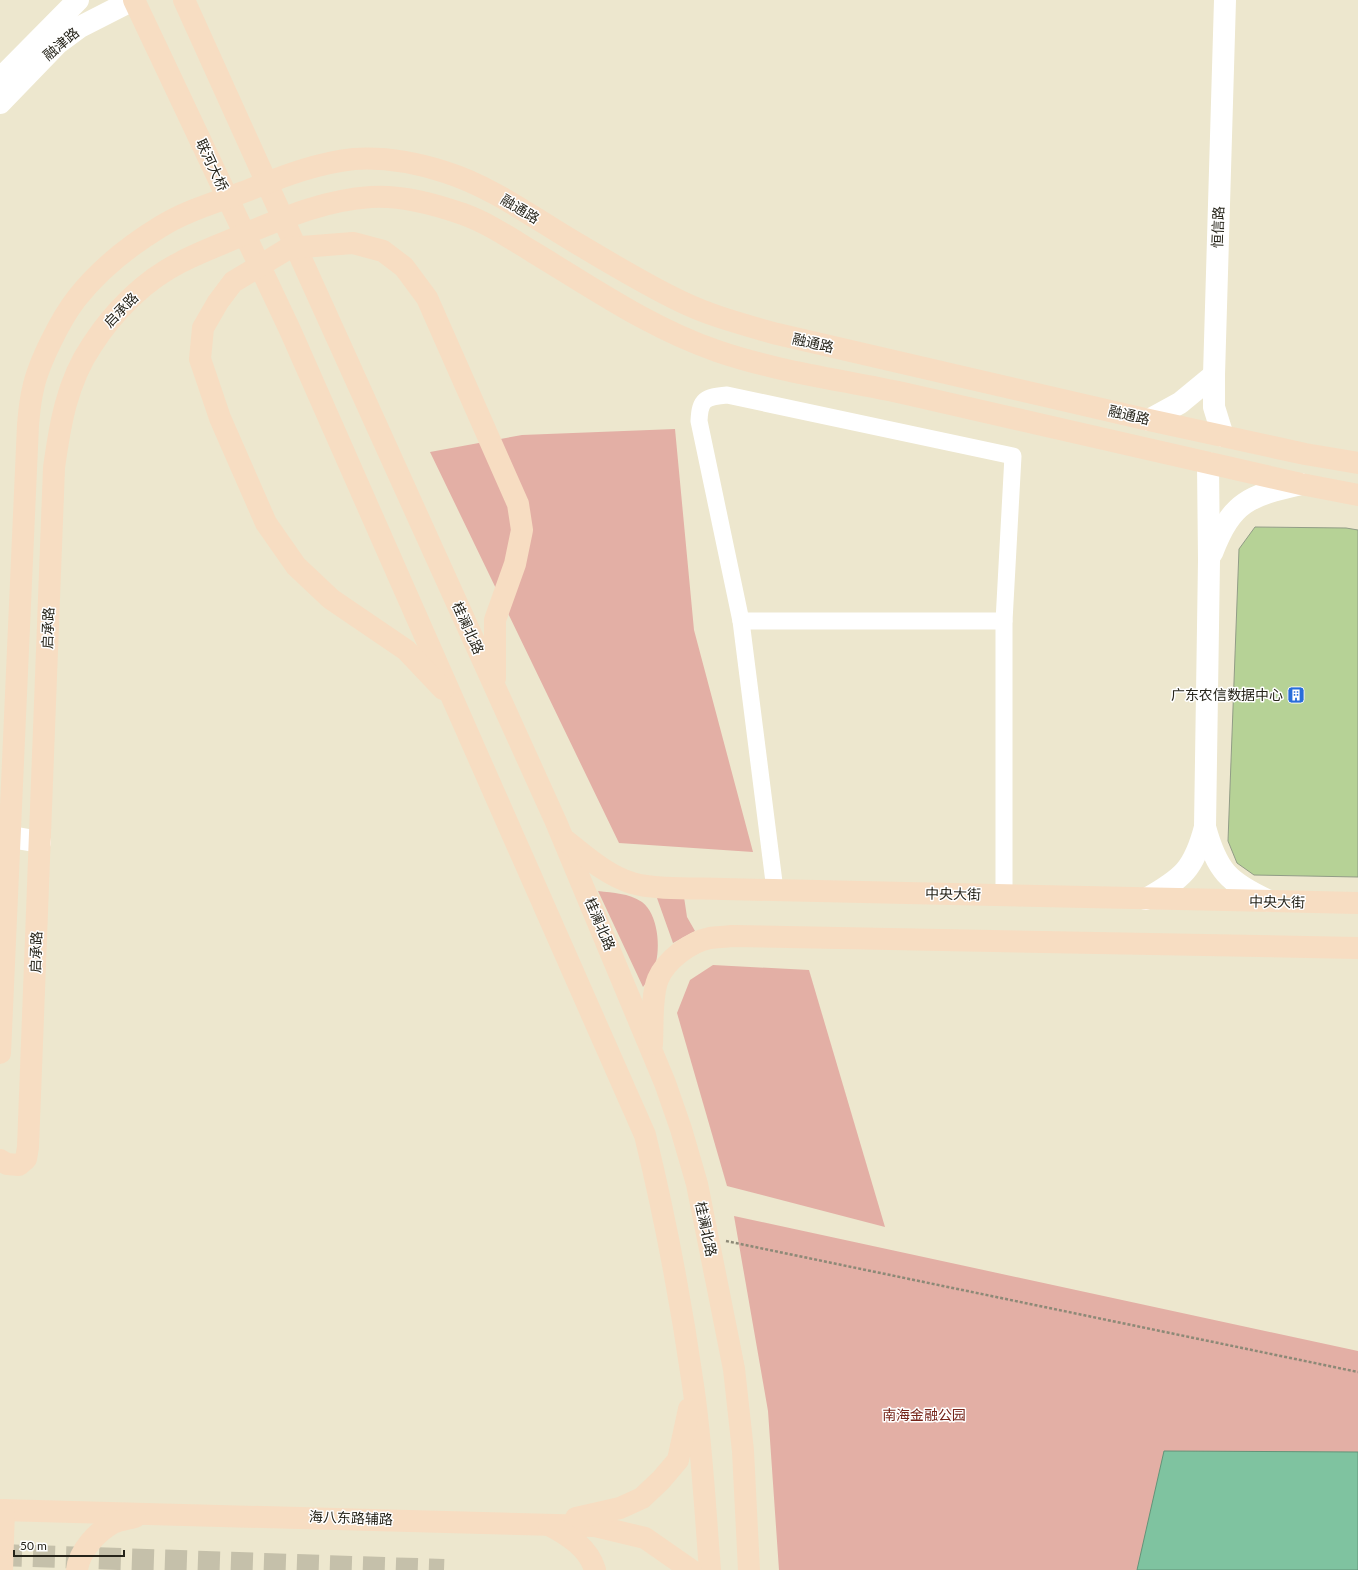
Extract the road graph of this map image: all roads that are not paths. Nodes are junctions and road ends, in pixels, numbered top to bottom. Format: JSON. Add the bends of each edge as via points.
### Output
{"nodes":[{"id":1,"x":78,"y":0,"type":"edge"},
{"id":2,"x":134,"y":0,"type":"edge"},
{"id":3,"x":184,"y":0,"type":"edge"},
{"id":4,"x":1225,"y":0,"type":"edge"},
{"id":5,"x":0,"y":79,"type":"edge"},
{"id":6,"x":0,"y":103,"type":"edge"},
{"id":7,"x":298,"y":171,"type":"joint"},
{"id":8,"x":318,"y":205,"type":"joint"},
{"id":9,"x":1214,"y":375,"type":"junction"},
{"id":10,"x":1149,"y":420,"type":"junction"},
{"id":11,"x":1224,"y":436,"type":"junction"},
{"id":12,"x":1208,"y":463,"type":"junction"},
{"id":13,"x":1358,"y":463,"type":"edge"},
{"id":14,"x":1301,"y":484,"type":"junction"},
{"id":15,"x":1358,"y":495,"type":"edge"},
{"id":16,"x":1209,"y":560,"type":"junction"},
{"id":17,"x":741,"y":621,"type":"junction"},
{"id":18,"x":1004,"y":621,"type":"junction"},
{"id":19,"x":495,"y":689,"type":"junction"},
{"id":20,"x":454,"y":700,"type":"junction"},
{"id":21,"x":1205,"y":827,"type":"junction"},
{"id":22,"x":562,"y":838,"type":"junction"},
{"id":23,"x":5,"y":843,"type":"edge"},
{"id":24,"x":40,"y":849,"type":"junction"},
{"id":25,"x":775,"y":890,"type":"junction"},
{"id":26,"x":1004,"y":896,"type":"junction"},
{"id":27,"x":1146,"y":899,"type":"junction"},
{"id":28,"x":1269,"y":901,"type":"junction"},
{"id":29,"x":1358,"y":903,"type":"edge"},
{"id":30,"x":1358,"y":948,"type":"edge"},
{"id":31,"x":652,"y":1050,"type":"junction"},
{"id":32,"x":0,"y":1054,"type":"edge"},
{"id":33,"x":0,"y":1160,"type":"edge"},
{"id":34,"x":693,"y":1387,"type":"junction"},
{"id":35,"x":2,"y":1510,"type":"edge"},
{"id":36,"x":150,"y":1513,"type":"junction"},
{"id":37,"x":548,"y":1524,"type":"junction"},
{"id":38,"x":748,"y":1544,"type":"junction"},
{"id":39,"x":2,"y":1570,"type":"edge"},
{"id":40,"x":77,"y":1570,"type":"edge"},
{"id":41,"x":595,"y":1570,"type":"edge"},
{"id":42,"x":691,"y":1570,"type":"edge"},
{"id":43,"x":710,"y":1570,"type":"edge"},
{"id":44,"x":734,"y":1570,"type":"edge"},
{"id":45,"x":749,"y":1570,"type":"edge"}],
"edges":[{"from":1,"to":5,"type":"street","name":"融津路"},
{"from":2,"to":6,"type":"street","name":"融津路","via":[[86,24],[57,44]]},
{"from":2,"to":20,"type":"main road","name":"联河大桥","via":[[290,330]]},
{"from":3,"to":19,"type":"main road","name":"桂澜北路"},
{"from":4,"to":9,"type":"street","name":"恒信路"},
{"from":7,"to":10,"type":"main road","name":"融通路","via":[[325,163],[356,159],[399,162],[445,172],[502,198],[646,284],[727,320],[773,334]]},
{"from":7,"to":23,"type":"main road","name":"启承路","via":[[161,226],[120,256],[91,281],[74,301],[43,360],[33,388],[28,425]]},
{"from":8,"to":12,"type":"main road","name":"融通路","via":[[374,197],[403,198],[463,214],[491,227],[636,316],[716,351],[765,365],[863,384]]},
{"from":8,"to":24,"type":"main road","name":"启承路","via":[[291,214],[179,263],[159,276],[117,311],[89,349],[64,402],[54,468]]},
{"from":9,"to":10,"type":"street","via":[[1180,403]]},
{"from":9,"to":11,"type":"street","name":"恒信路","via":[[1214,407]]},
{"from":10,"to":11,"type":"main road","name":"融通路"},
{"from":11,"to":13,"type":"main road","name":"融通路"},
{"from":12,"to":14,"type":"main road","name":"融通路"},
{"from":12,"to":16,"type":"street"},
{"from":14,"to":15,"type":"main road","name":"融通路"},
{"from":14,"to":16,"type":"street","via":[[1272,491],[1238,508],[1228,518]]},
{"from":16,"to":21,"type":"street"},
{"from":17,"to":18,"type":"street"},
{"from":17,"to":18,"type":"street","via":[[699,422],[699,408],[704,399],[713,396],[727,396],[1013,456]]},
{"from":17,"to":25,"type":"street"},
{"from":18,"to":26,"type":"street"},
{"from":19,"to":20,"type":"main road","via":[[495,620],[515,564],[522,530],[518,504],[428,298],[404,267],[383,251],[354,243],[289,248],[233,282],[218,302],[204,328],[200,359],[220,418],[266,523],[296,566],[331,599],[406,650]]},
{"from":19,"to":22,"type":"main road","name":"桂澜北路"},
{"from":20,"to":34,"type":"main road","via":[[644,1135],[674,1267]]},
{"from":21,"to":27,"type":"street","via":[[1199,850],[1189,868],[1176,880]]},
{"from":21,"to":28,"type":"street","via":[[1216,861],[1227,876],[1243,889]]},
{"from":22,"to":25,"type":"main road","name":"中央大街","via":[[613,875],[633,883]]},
{"from":22,"to":31,"type":"main road","name":"桂澜北路"},
{"from":23,"to":24,"type":"street"},
{"from":23,"to":32,"type":"main road","name":"启承路"},
{"from":24,"to":33,"type":"main road","name":"启承路","via":[[28,1147],[26,1159],[19,1165],[7,1164]]},
{"from":25,"to":26,"type":"main road","name":"中央大街"},
{"from":26,"to":27,"type":"main road","name":"中央大街"},
{"from":27,"to":28,"type":"main road","name":"中央大街"},
{"from":28,"to":29,"type":"main road","name":"中央大街"},
{"from":30,"to":31,"type":"main road","via":[[740,936],[709,938],[687,948],[669,963],[658,980],[654,1002]]},
{"from":31,"to":38,"type":"main road","name":"桂澜北路","via":[[681,1129],[697,1184],[734,1369],[743,1451]]},
{"from":34,"to":37,"type":"main road","via":[[678,1460],[642,1498],[620,1508]]},
{"from":34,"to":43,"type":"main road"},
{"from":35,"to":36,"type":"main road","name":"海八东路辅路"},
{"from":35,"to":39,"type":"main road"},
{"from":36,"to":37,"type":"main road","name":"海八东路辅路"},
{"from":36,"to":40,"type":"main road","via":[[114,1523],[94,1537]]},
{"from":37,"to":41,"type":"main road","via":[[584,1549]]},
{"from":37,"to":42,"type":"main road","name":"海八东路辅路","via":[[595,1526],[645,1538]]},
{"from":38,"to":44,"type":"main road"},
{"from":38,"to":45,"type":"main road","name":"桂澜北路"}]}
